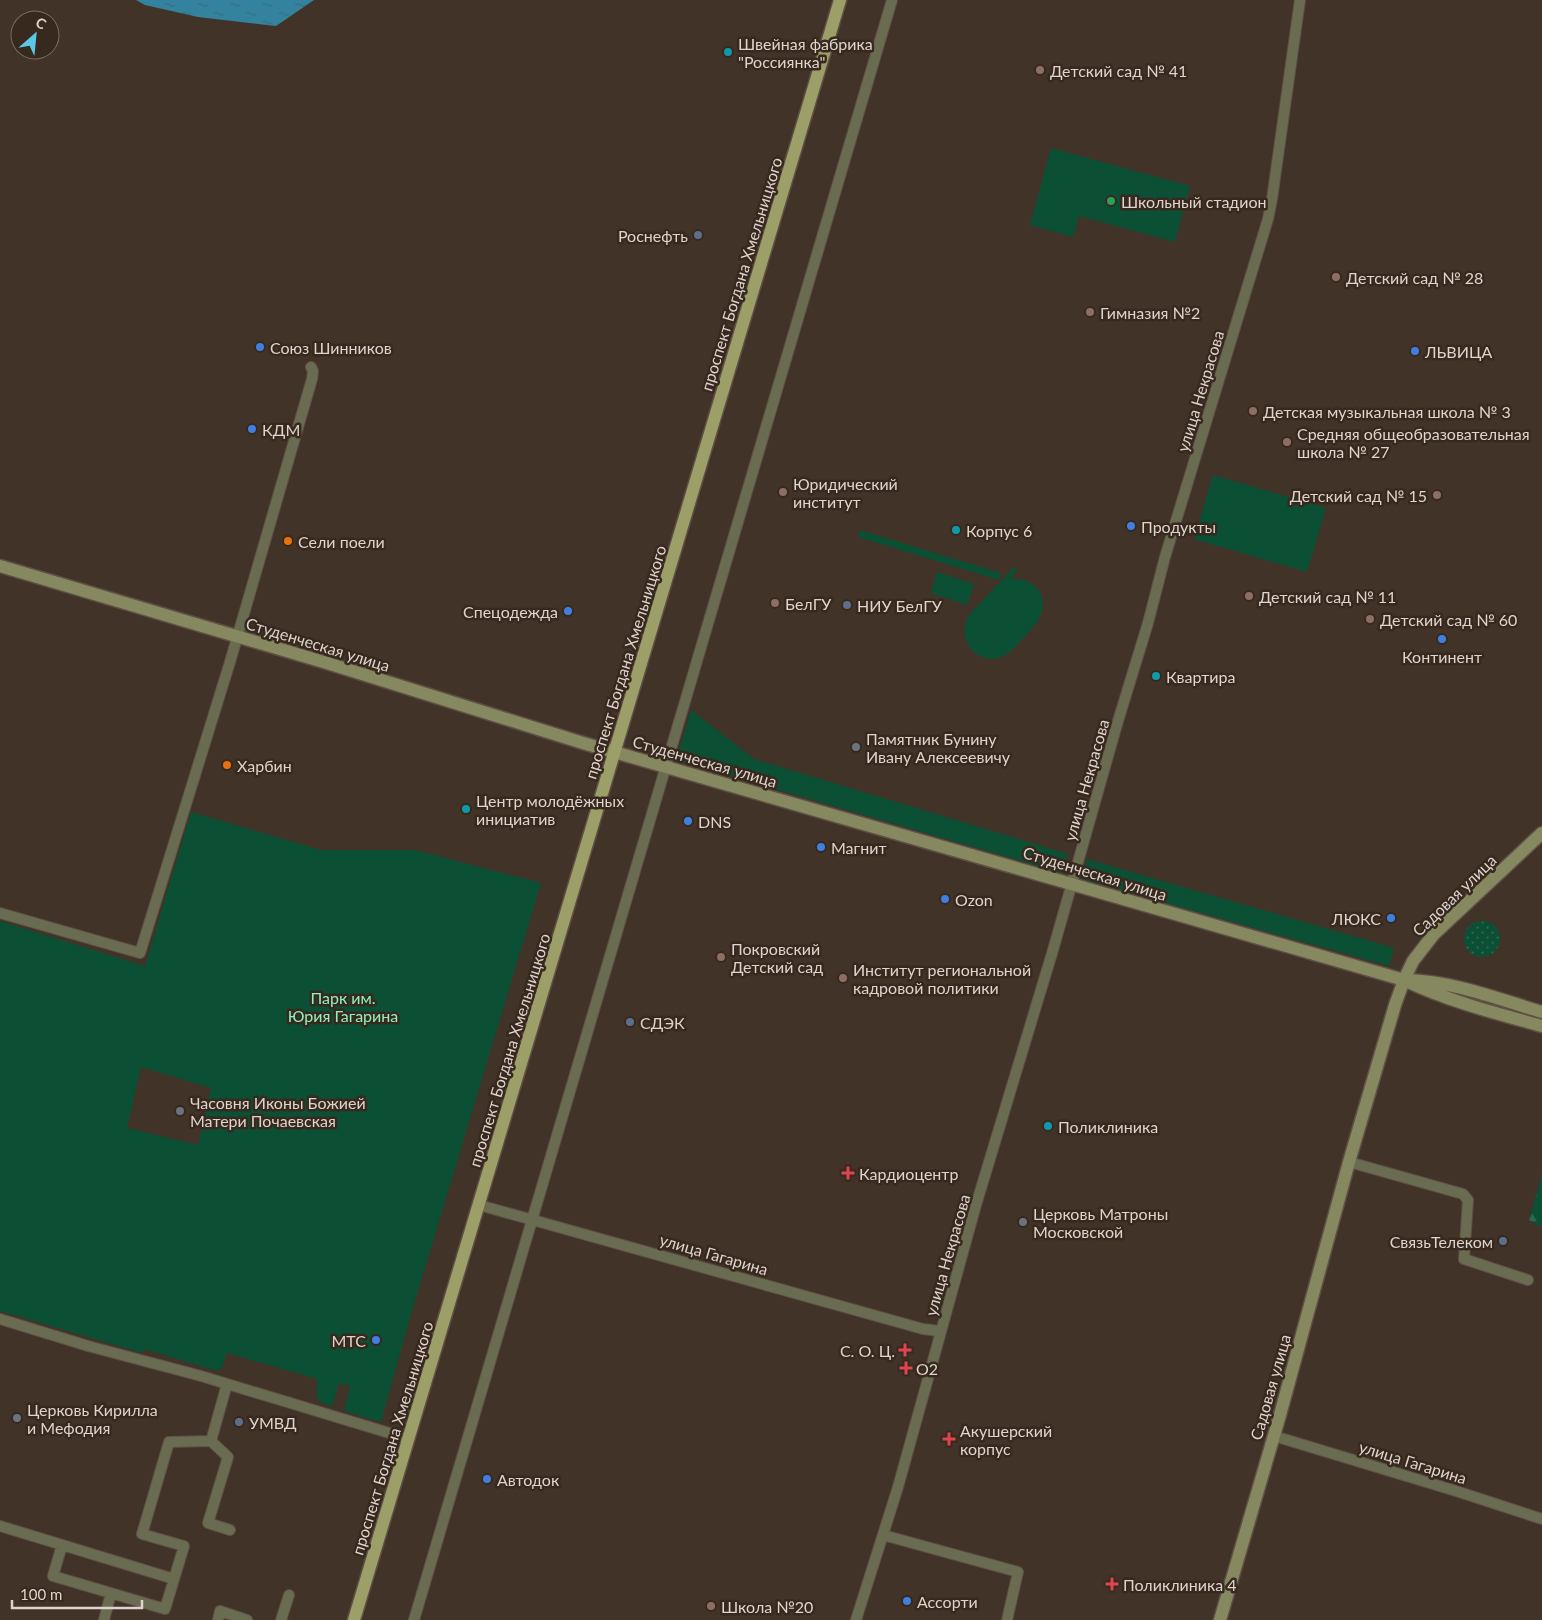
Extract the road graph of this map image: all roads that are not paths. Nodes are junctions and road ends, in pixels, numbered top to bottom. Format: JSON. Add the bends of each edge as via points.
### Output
{"nodes":[{"id":1,"x":840,"y":0,"type":"edge"},
{"id":2,"x":892,"y":0,"type":"edge"},
{"id":3,"x":1300,"y":0,"type":"edge"},
{"id":4,"x":311,"y":367,"type":"dead end"},
{"id":5,"x":0,"y":566,"type":"edge"},
{"id":6,"x":237,"y":636,"type":"junction"},
{"id":7,"x":615,"y":752,"type":"junction"},
{"id":8,"x":667,"y":766,"type":"junction"},
{"id":9,"x":1542,"y":833,"type":"edge"},
{"id":10,"x":1072,"y":884,"type":"junction"},
{"id":11,"x":0,"y":912,"type":"edge"},
{"id":12,"x":1404,"y":980,"type":"junction"},
{"id":13,"x":1542,"y":1012,"type":"edge"},
{"id":14,"x":1542,"y":1026,"type":"edge"},
{"id":15,"x":1348,"y":1162,"type":"junction"},
{"id":16,"x":479,"y":1205,"type":"junction"},
{"id":17,"x":532,"y":1219,"type":"junction"},
{"id":18,"x":1528,"y":1280,"type":"dead end"},
{"id":19,"x":0,"y":1319,"type":"edge"},
{"id":20,"x":940,"y":1331,"type":"junction"},
{"id":21,"x":227,"y":1384,"type":"junction"},
{"id":22,"x":1274,"y":1436,"type":"junction"},
{"id":23,"x":409,"y":1439,"type":"junction"},
{"id":24,"x":210,"y":1441,"type":"junction"},
{"id":25,"x":1542,"y":1519,"type":"edge"},
{"id":26,"x":0,"y":1526,"type":"edge"},
{"id":27,"x":230,"y":1530,"type":"dead end"},
{"id":28,"x":883,"y":1535,"type":"junction"},
{"id":29,"x":62,"y":1545,"type":"junction"},
{"id":30,"x":174,"y":1579,"type":"junction"},
{"id":31,"x":112,"y":1593,"type":"junction"},
{"id":32,"x":289,"y":1595,"type":"dead end"},
{"id":33,"x":104,"y":1620,"type":"edge"},
{"id":34,"x":218,"y":1620,"type":"edge"},
{"id":35,"x":247,"y":1620,"type":"edge"},
{"id":36,"x":281,"y":1620,"type":"edge"},
{"id":37,"x":354,"y":1620,"type":"edge"},
{"id":38,"x":414,"y":1620,"type":"edge"},
{"id":39,"x":856,"y":1620,"type":"edge"},
{"id":40,"x":1007,"y":1620,"type":"edge"},
{"id":41,"x":1220,"y":1620,"type":"edge"}],
"edges":[{"from":1,"to":7,"type":"main road","name":"проспект Богдана Хмельницкого"},
{"from":2,"to":8,"type":"street"},
{"from":3,"to":10,"type":"street","name":"улица Некрасова","via":[[1268,219],[1165,557]]},
{"from":4,"to":6,"type":"street","via":[[312,379]]},
{"from":5,"to":6,"type":"main road","name":"Студенческая улица"},
{"from":6,"to":7,"type":"main road","name":"Студенческая улица"},
{"from":6,"to":11,"type":"street","via":[[140,953]]},
{"from":7,"to":8,"type":"main road","name":"Студенческая улица"},
{"from":7,"to":16,"type":"main road","name":"проспект Богдана Хмельницкого"},
{"from":8,"to":10,"type":"main road","name":"Студенческая улица"},
{"from":8,"to":17,"type":"street"},
{"from":9,"to":12,"type":"main road","name":"Садовая улица","via":[[1434,934],[1413,961]]},
{"from":10,"to":12,"type":"main road","name":"Студенческая улица"},
{"from":10,"to":20,"type":"street","name":"улица Некрасова"},
{"from":12,"to":13,"type":"main road","name":"Студенческая улица","via":[[1456,987]]},
{"from":12,"to":14,"type":"main road","name":"Студенческая улица","via":[[1452,1000]]},
{"from":12,"to":15,"type":"main road","name":"Садовая улица"},
{"from":15,"to":18,"type":"street","via":[[1463,1194],[1468,1200],[1464,1259]]},
{"from":15,"to":22,"type":"main road","name":"Садовая улица"},
{"from":16,"to":17,"type":"street","name":"улица Гагарина"},
{"from":16,"to":23,"type":"main road","name":"проспект Богдана Хмельницкого"},
{"from":17,"to":20,"type":"street","name":"улица Гагарина","via":[[923,1329]]},
{"from":17,"to":38,"type":"street"},
{"from":19,"to":21,"type":"street"},
{"from":20,"to":28,"type":"street","name":"улица Некрасова"},
{"from":21,"to":23,"type":"street"},
{"from":21,"to":24,"type":"street"},
{"from":22,"to":25,"type":"street","name":"улица Гагарина"},
{"from":22,"to":41,"type":"main road","name":"Садовая улица"},
{"from":23,"to":37,"type":"main road","name":"проспект Богдана Хмельницкого"},
{"from":24,"to":27,"type":"street","via":[[228,1457],[208,1524]]},
{"from":24,"to":30,"type":"street","via":[[169,1442],[142,1534],[184,1546]]},
{"from":26,"to":29,"type":"street"},
{"from":28,"to":39,"type":"street","name":"улица Некрасова"},
{"from":28,"to":40,"type":"street","via":[[1018,1572]]},
{"from":29,"to":30,"type":"street"},
{"from":29,"to":31,"type":"street","via":[[53,1576]]},
{"from":30,"to":31,"type":"street","via":[[165,1609]]},
{"from":31,"to":33,"type":"street"},
{"from":32,"to":36,"type":"street"},
{"from":34,"to":35,"type":"street","via":[[220,1611]]}]}
